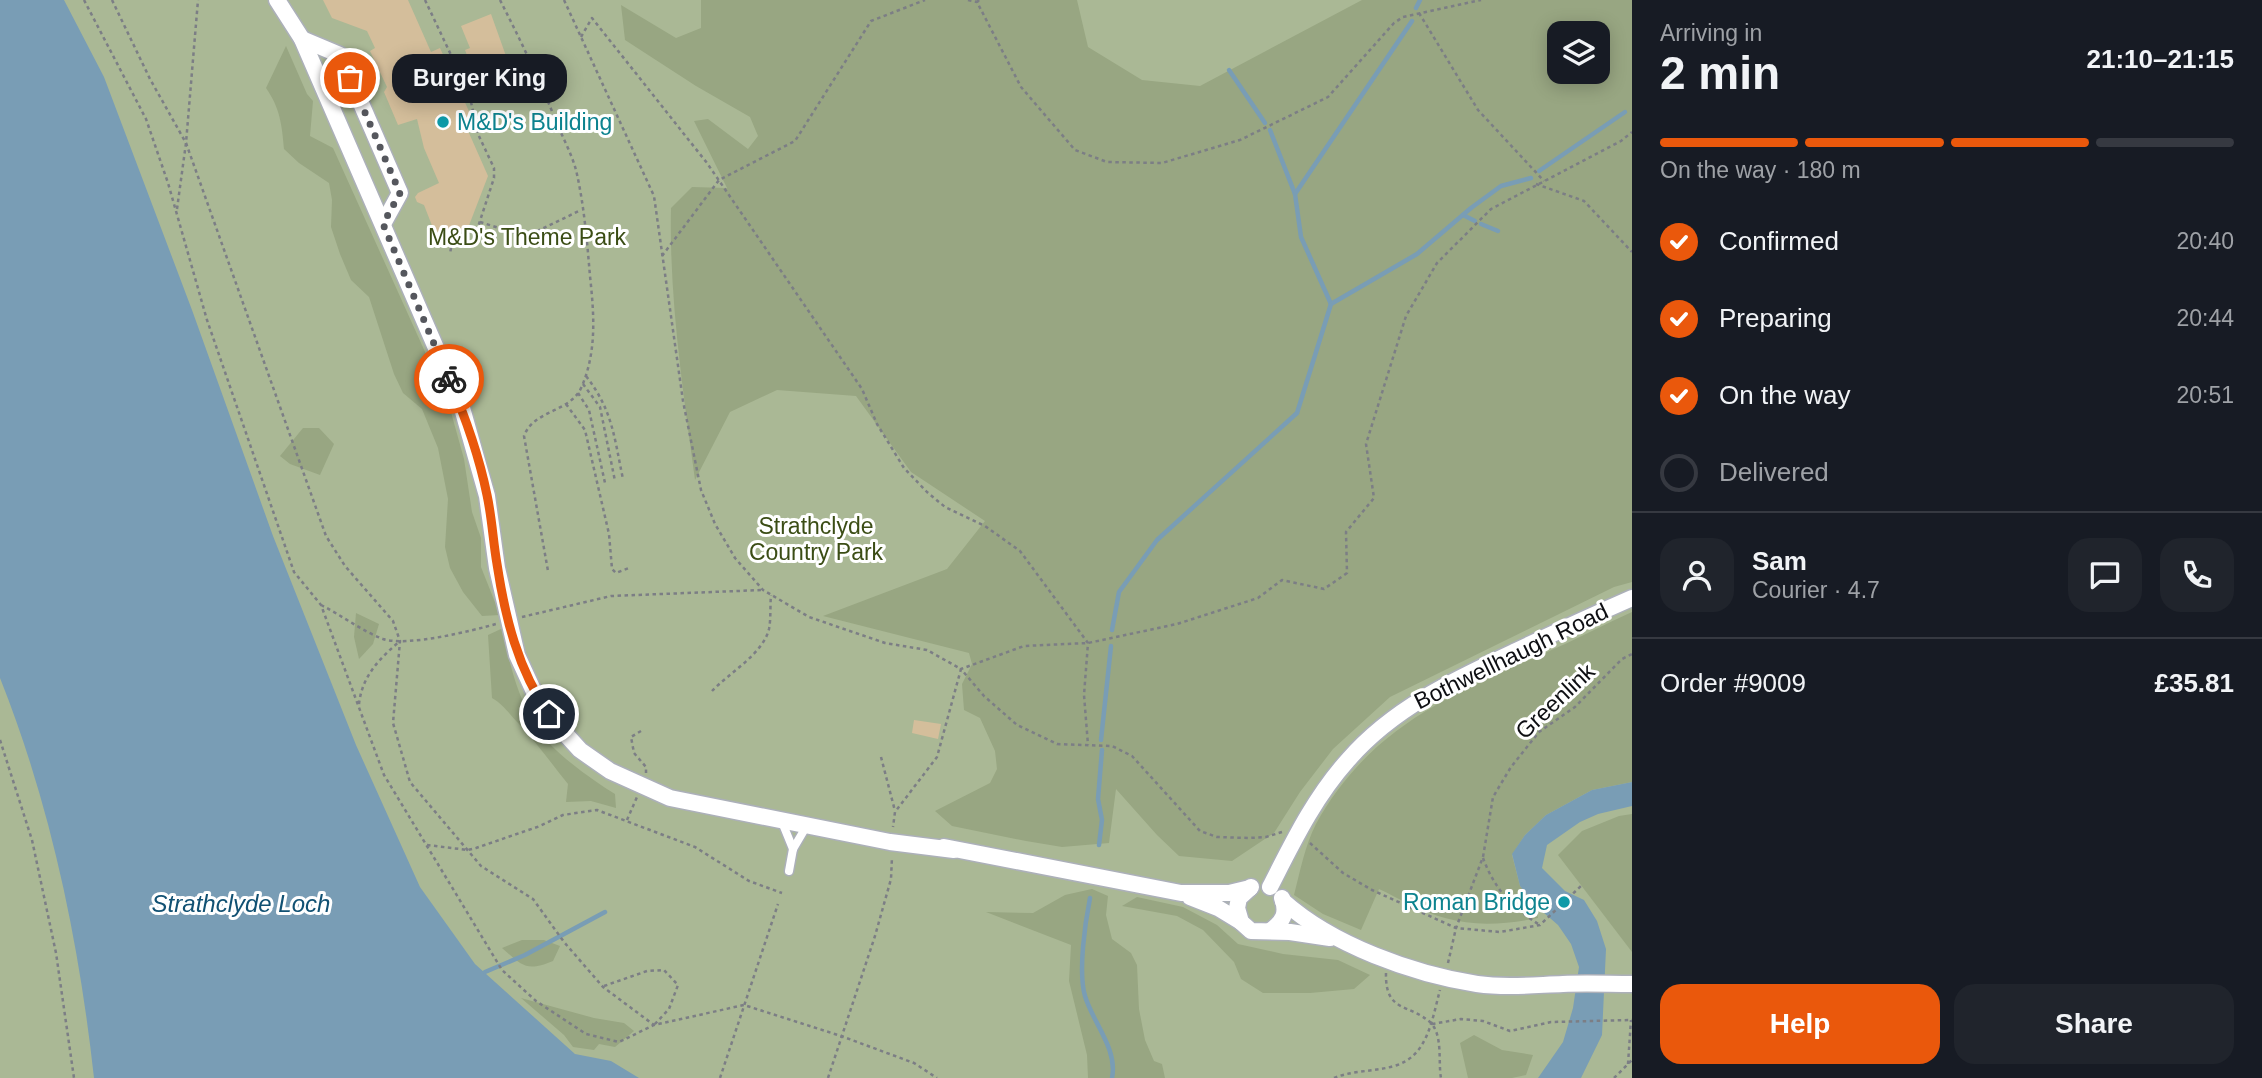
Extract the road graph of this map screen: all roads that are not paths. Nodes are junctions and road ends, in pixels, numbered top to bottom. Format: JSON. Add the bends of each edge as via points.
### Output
{"nodes":[{"id":1,"x":277,"y":0,"type":"edge"},
{"id":2,"x":302,"y":39,"type":"junction"},
{"id":3,"x":383,"y":224,"type":"junction"},
{"id":4,"x":1632,"y":598,"type":"edge"},
{"id":5,"x":642,"y":786,"type":"junction"},
{"id":6,"x":782,"y":822,"type":"junction"},
{"id":7,"x":806,"y":827,"type":"junction"},
{"id":8,"x":793,"y":849,"type":"junction"},
{"id":9,"x":954,"y":850,"type":"junction"},
{"id":10,"x":789,"y":871,"type":"dead end"},
{"id":11,"x":1270,"y":887,"type":"junction"},
{"id":12,"x":1250,"y":888,"type":"junction"},
{"id":13,"x":1181,"y":893,"type":"junction"},
{"id":14,"x":1283,"y":901,"type":"junction"},
{"id":15,"x":1241,"y":922,"type":"junction"},
{"id":16,"x":1270,"y":931,"type":"junction"},
{"id":17,"x":1341,"y":940,"type":"junction"},
{"id":18,"x":1632,"y":984,"type":"edge"}],
"edges":[{"from":1,"to":2,"type":"street"},
{"from":2,"to":3,"type":"street"},
{"from":2,"to":3,"type":"street","via":[[340,55],[400,193]]},
{"from":3,"to":5,"type":"street","via":[[462,408],[487,496],[497,568],[517,655],[528,679],[561,729],[590,757]]},
{"from":4,"to":11,"type":"street","name":"Bothwellhaugh Road","via":[[1454,680],[1401,711],[1349,759],[1322,793]]},
{"from":5,"to":6,"type":"street","via":[[670,798]]},
{"from":5,"to":9,"type":"street"},
{"from":6,"to":7,"type":"street"},
{"from":6,"to":8,"type":"lane"},
{"from":7,"to":8,"type":"lane"},
{"from":7,"to":9,"type":"street"},
{"from":8,"to":10,"type":"lane"},
{"from":9,"to":13,"type":"street"},
{"from":11,"to":12,"type":"street"},
{"from":11,"to":14,"type":"street"},
{"from":12,"to":13,"type":"street","via":[[1229,894]]},
{"from":12,"to":15,"type":"street","via":[[1239,898]]},
{"from":13,"to":15,"type":"street"},
{"from":14,"to":16,"type":"street","via":[[1282,921]]},
{"from":14,"to":17,"type":"street"},
{"from":15,"to":16,"type":"street","via":[[1256,933]]},
{"from":16,"to":17,"type":"street"},
{"from":17,"to":18,"type":"street","via":[[1390,960],[1479,984]]}]}
